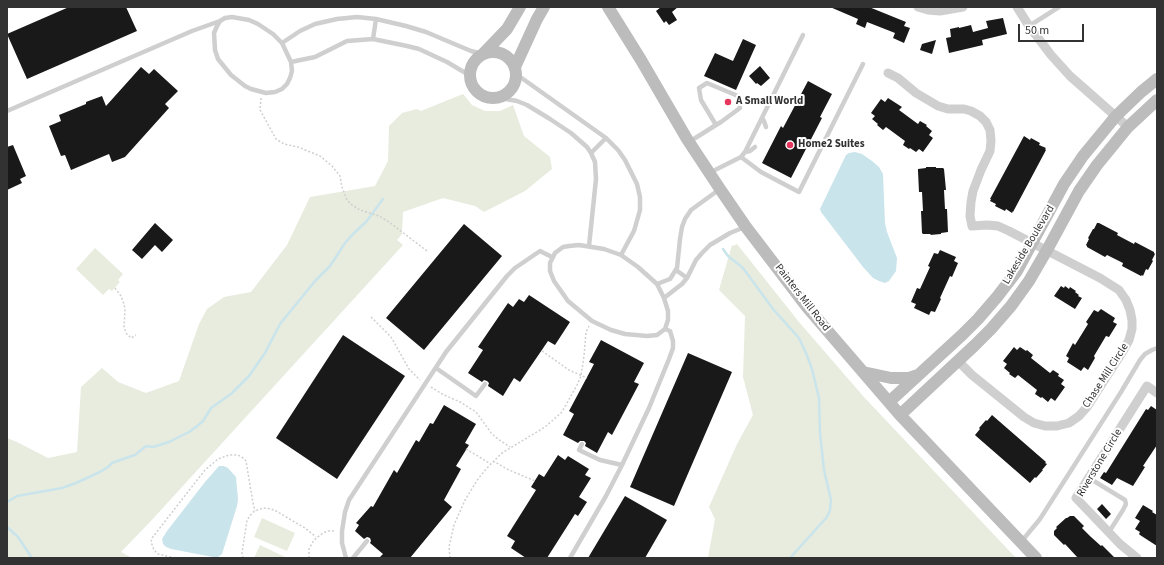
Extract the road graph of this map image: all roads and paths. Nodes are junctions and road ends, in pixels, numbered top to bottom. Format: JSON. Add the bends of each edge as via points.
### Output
{"nodes":[{"id":1,"x":520,"y":7,"type":"edge"},
{"id":2,"x":544,"y":7,"type":"edge"},
{"id":3,"x":608,"y":7,"type":"edge"},
{"id":4,"x":918,"y":7,"type":"edge"},
{"id":5,"x":963,"y":7,"type":"edge"},
{"id":6,"x":1018,"y":7,"type":"edge"},
{"id":7,"x":1059,"y":7,"type":"edge"},
{"id":8,"x":376,"y":19,"type":"junction"},
{"id":9,"x":220,"y":22,"type":"junction"},
{"id":10,"x":1029,"y":26,"type":"junction"},
{"id":11,"x":804,"y":35,"type":"dead end"},
{"id":12,"x":373,"y":39,"type":"junction"},
{"id":13,"x":282,"y":43,"type":"junction"},
{"id":14,"x":483,"y":54,"type":"junction"},
{"id":15,"x":291,"y":62,"type":"junction"},
{"id":16,"x":864,"y":64,"type":"dead end"},
{"id":17,"x":516,"y":70,"type":"junction"},
{"id":18,"x":888,"y":74,"type":"dead end"},
{"id":19,"x":469,"y":75,"type":"junction"},
{"id":20,"x":1157,"y":79,"type":"edge"},
{"id":21,"x":262,"y":93,"type":"junction"},
{"id":22,"x":500,"y":98,"type":"junction"},
{"id":23,"x":1157,"y":100,"type":"edge"},
{"id":24,"x":7,"y":112,"type":"edge"},
{"id":25,"x":1116,"y":116,"type":"junction"},
{"id":26,"x":762,"y":118,"type":"junction"},
{"id":27,"x":716,"y":125,"type":"junction"},
{"id":28,"x":766,"y":127,"type":"dead end"},
{"id":29,"x":1128,"y":127,"type":"junction"},
{"id":30,"x":606,"y":138,"type":"junction"},
{"id":31,"x":690,"y":142,"type":"junction"},
{"id":32,"x":755,"y":147,"type":"dead end"},
{"id":33,"x":745,"y":152,"type":"junction"},
{"id":34,"x":591,"y":153,"type":"junction"},
{"id":35,"x":740,"y":157,"type":"junction"},
{"id":36,"x":710,"y":173,"type":"junction"},
{"id":37,"x":720,"y":189,"type":"junction"},
{"id":38,"x":746,"y":227,"type":"junction"},
{"id":39,"x":1032,"y":242,"type":"junction"},
{"id":40,"x":589,"y":246,"type":"junction"},
{"id":41,"x":1047,"y":250,"type":"junction"},
{"id":42,"x":427,"y":251,"type":"dead end"},
{"id":43,"x":621,"y":256,"type":"junction"},
{"id":44,"x":552,"y":257,"type":"junction"},
{"id":45,"x":676,"y":270,"type":"junction"},
{"id":46,"x":687,"y":278,"type":"junction"},
{"id":47,"x":656,"y":284,"type":"junction"},
{"id":48,"x":115,"y":288,"type":"dead end"},
{"id":49,"x":664,"y":298,"type":"junction"},
{"id":50,"x":371,"y":317,"type":"dead end"},
{"id":51,"x":592,"y":321,"type":"junction"},
{"id":52,"x":665,"y":329,"type":"junction"},
{"id":53,"x":136,"y":335,"type":"dead end"},
{"id":54,"x":1157,"y":348,"type":"edge"},
{"id":55,"x":542,"y":351,"type":"dead end"},
{"id":56,"x":958,"y":361,"type":"junction"},
{"id":57,"x":436,"y":368,"type":"junction"},
{"id":58,"x":863,"y":372,"type":"junction"},
{"id":59,"x":919,"y":374,"type":"junction"},
{"id":60,"x":581,"y":376,"type":"junction"},
{"id":61,"x":587,"y":378,"type":"dead end"},
{"id":62,"x":426,"y":383,"type":"junction"},
{"id":63,"x":485,"y":384,"type":"dead end"},
{"id":64,"x":1157,"y":393,"type":"edge"},
{"id":65,"x":889,"y":402,"type":"junction"},
{"id":66,"x":900,"y":415,"type":"junction"},
{"id":67,"x":582,"y":444,"type":"dead end"},
{"id":68,"x":510,"y":447,"type":"junction"},
{"id":69,"x":466,"y":449,"type":"dead end"},
{"id":70,"x":493,"y":461,"type":"junction"},
{"id":71,"x":491,"y":464,"type":"junction"},
{"id":72,"x":622,"y":465,"type":"junction"},
{"id":73,"x":1089,"y":478,"type":"junction"},
{"id":74,"x":535,"y":481,"type":"dead end"},
{"id":75,"x":255,"y":510,"type":"junction"},
{"id":76,"x":342,"y":531,"type":"junction"},
{"id":77,"x":1109,"y":532,"type":"junction"},
{"id":78,"x":316,"y":537,"type":"junction"},
{"id":79,"x":367,"y":541,"type":"dead end"},
{"id":80,"x":1021,"y":542,"type":"junction"},
{"id":81,"x":175,"y":558,"type":"edge"},
{"id":82,"x":243,"y":558,"type":"edge"},
{"id":83,"x":309,"y":558,"type":"edge"},
{"id":84,"x":346,"y":558,"type":"edge"},
{"id":85,"x":353,"y":558,"type":"edge"},
{"id":86,"x":450,"y":558,"type":"edge"},
{"id":87,"x":570,"y":558,"type":"edge"},
{"id":88,"x":1036,"y":558,"type":"edge"},
{"id":89,"x":1136,"y":558,"type":"edge"}],
"edges":[{"from":1,"to":14,"type":"main road","via":[[507,29]]},
{"from":2,"to":17,"type":"main road"},
{"from":3,"to":31,"type":"main road","name":"Painters Mill Road"},
{"from":4,"to":5,"type":"street","via":[[940,11]]},
{"from":6,"to":10,"type":"street"},
{"from":7,"to":10,"type":"lane"},
{"from":8,"to":12,"type":"lane"},
{"from":8,"to":13,"type":"lane","via":[[357,17],[315,24]]},
{"from":8,"to":14,"type":"lane","via":[[426,32]]},
{"from":9,"to":13,"type":"lane","via":[[232,17],[249,20],[273,34]]},
{"from":9,"to":21,"type":"lane","via":[[214,33],[218,59],[237,80],[251,90]]},
{"from":9,"to":24,"type":"lane","via":[[192,31]]},
{"from":10,"to":25,"type":"street","via":[[1070,76]]},
{"from":11,"to":26,"type":"lane"},
{"from":12,"to":15,"type":"lane","via":[[347,41],[315,57]]},
{"from":12,"to":19,"type":"lane","via":[[419,49]]},
{"from":13,"to":15,"type":"lane"},
{"from":14,"to":17,"type":"main road","via":[[500,53],[509,59]]},
{"from":14,"to":19,"type":"main road","via":[[473,62]]},
{"from":15,"to":21,"type":"lane","via":[[292,71],[287,84],[275,92]]},
{"from":16,"to":35,"type":"lane","via":[[798,192]]},
{"from":17,"to":22,"type":"main road","via":[[513,88]]},
{"from":17,"to":30,"type":"lane"},
{"from":18,"to":39,"type":"street","name":"Chase Mill Circle","via":[[898,78],[938,106],[971,111],[986,122],[990,130],[990,151],[970,202],[972,226],[998,226]]},
{"from":19,"to":22,"type":"main road","via":[[473,88],[479,94],[491,99]]},
{"from":20,"to":25,"type":"main road","name":"Lakeside Boulevard"},
{"from":21,"to":42,"type":"path","via":[[260,110],[276,139],[320,156],[340,176],[347,200],[352,205],[389,222]]},
{"from":22,"to":34,"type":"lane","via":[[517,101],[550,119],[572,133]]},
{"from":23,"to":29,"type":"main road","name":"Lakeside Boulevard"},
{"from":25,"to":29,"type":"street"},
{"from":25,"to":39,"type":"main road","name":"Lakeside Boulevard","via":[[1064,184]]},
{"from":26,"to":28,"type":"lane"},
{"from":26,"to":33,"type":"lane"},
{"from":27,"to":27,"type":"lane","via":[[740,108],[738,96],[707,83],[699,88],[701,100]]},
{"from":27,"to":31,"type":"lane"},
{"from":29,"to":41,"type":"main road","name":"Lakeside Boulevard","via":[[1079,191]]},
{"from":30,"to":34,"type":"lane"},
{"from":30,"to":43,"type":"lane","via":[[625,160],[637,184],[640,197],[637,222]]},
{"from":31,"to":36,"type":"main road","name":"Painters Mill Road"},
{"from":32,"to":33,"type":"lane"},
{"from":33,"to":35,"type":"lane"},
{"from":34,"to":40,"type":"lane","via":[[595,162],[596,179]]},
{"from":35,"to":36,"type":"lane"},
{"from":36,"to":37,"type":"main road","name":"Painters Mill Road"},
{"from":37,"to":38,"type":"main road","name":"Painters Mill Road"},
{"from":37,"to":45,"type":"lane","via":[[691,210],[685,219]]},
{"from":38,"to":46,"type":"lane","via":[[710,245],[696,260]]},
{"from":38,"to":58,"type":"main road","name":"Painters Mill Road","via":[[807,307]]},
{"from":39,"to":41,"type":"street","name":"Chase Mill Circle"},
{"from":39,"to":59,"type":"main road","name":"Lakeside Boulevard","via":[[1016,271],[993,302],[962,335]]},
{"from":40,"to":43,"type":"lane"},
{"from":40,"to":44,"type":"lane","via":[[569,246]]},
{"from":41,"to":56,"type":"main road","name":"Lakeside Boulevard","via":[[1029,281],[1010,306]]},
{"from":41,"to":56,"type":"street","name":"Chase Mill Circle","via":[[1111,284],[1119,290],[1130,310],[1132,329],[1129,340],[1087,407],[1069,423],[1045,426],[1024,417]]},
{"from":43,"to":47,"type":"lane"},
{"from":44,"to":51,"type":"lane","via":[[550,271],[554,281],[568,300]]},
{"from":44,"to":57,"type":"lane","via":[[540,251],[515,268],[446,352]]},
{"from":45,"to":46,"type":"lane"},
{"from":45,"to":47,"type":"lane","via":[[670,279]]},
{"from":46,"to":49,"type":"lane"},
{"from":47,"to":49,"type":"lane"},
{"from":48,"to":53,"type":"path","via":[[124,304],[126,333],[131,338]]},
{"from":49,"to":52,"type":"lane","via":[[668,311]]},
{"from":50,"to":62,"type":"path","via":[[391,337],[413,374]]},
{"from":51,"to":52,"type":"lane","via":[[625,334],[658,335]]},
{"from":51,"to":60,"type":"path","via":[[586,332]]},
{"from":52,"to":72,"type":"lane","via":[[670,331],[673,348]]},
{"from":54,"to":80,"type":"lane","via":[[1145,354],[1140,360],[1044,513]]},
{"from":55,"to":60,"type":"path"},
{"from":56,"to":66,"type":"main road","name":"Lakeside Boulevard"},
{"from":57,"to":62,"type":"lane"},
{"from":57,"to":63,"type":"lane","via":[[476,396]]},
{"from":58,"to":59,"type":"main road","via":[[891,378],[909,378]]},
{"from":58,"to":65,"type":"main road","name":"Painters Mill Road"},
{"from":59,"to":65,"type":"main road","name":"Lakeside Boulevard"},
{"from":60,"to":61,"type":"path"},
{"from":60,"to":68,"type":"path","via":[[561,413],[541,430]]},
{"from":62,"to":68,"type":"path","via":[[476,412],[492,434]]},
{"from":62,"to":76,"type":"lane","via":[[349,500]]},
{"from":64,"to":73,"type":"street","name":"Riverstone Circle","via":[[1147,386]]},
{"from":65,"to":66,"type":"main road","name":"Painters Mill Road"},
{"from":66,"to":80,"type":"main road","name":"Painters Mill Road"},
{"from":67,"to":72,"type":"lane","via":[[579,450],[600,460]]},
{"from":68,"to":70,"type":"path"},
{"from":69,"to":71,"type":"path"},
{"from":70,"to":71,"type":"path"},
{"from":70,"to":74,"type":"path"},
{"from":71,"to":86,"type":"path","via":[[471,489],[454,525],[449,547]]},
{"from":72,"to":87,"type":"lane"},
{"from":73,"to":77,"type":"street","name":"Riverstone Circle","via":[[1076,498]]},
{"from":73,"to":77,"type":"lane","via":[[1125,500],[1126,504]]},
{"from":75,"to":78,"type":"path","via":[[271,509]]},
{"from":75,"to":81,"type":"path","via":[[246,461],[238,455],[218,459],[205,470],[152,538],[151,542],[158,554]]},
{"from":75,"to":82,"type":"path","via":[[247,520]]},
{"from":76,"to":78,"type":"path","via":[[328,531]]},
{"from":76,"to":84,"type":"lane"},
{"from":77,"to":89,"type":"street","name":"Riverstone Circle"},
{"from":78,"to":83,"type":"path","via":[[309,549]]},
{"from":79,"to":85,"type":"lane"},
{"from":80,"to":88,"type":"main road","name":"Painters Mill Road"}]}
